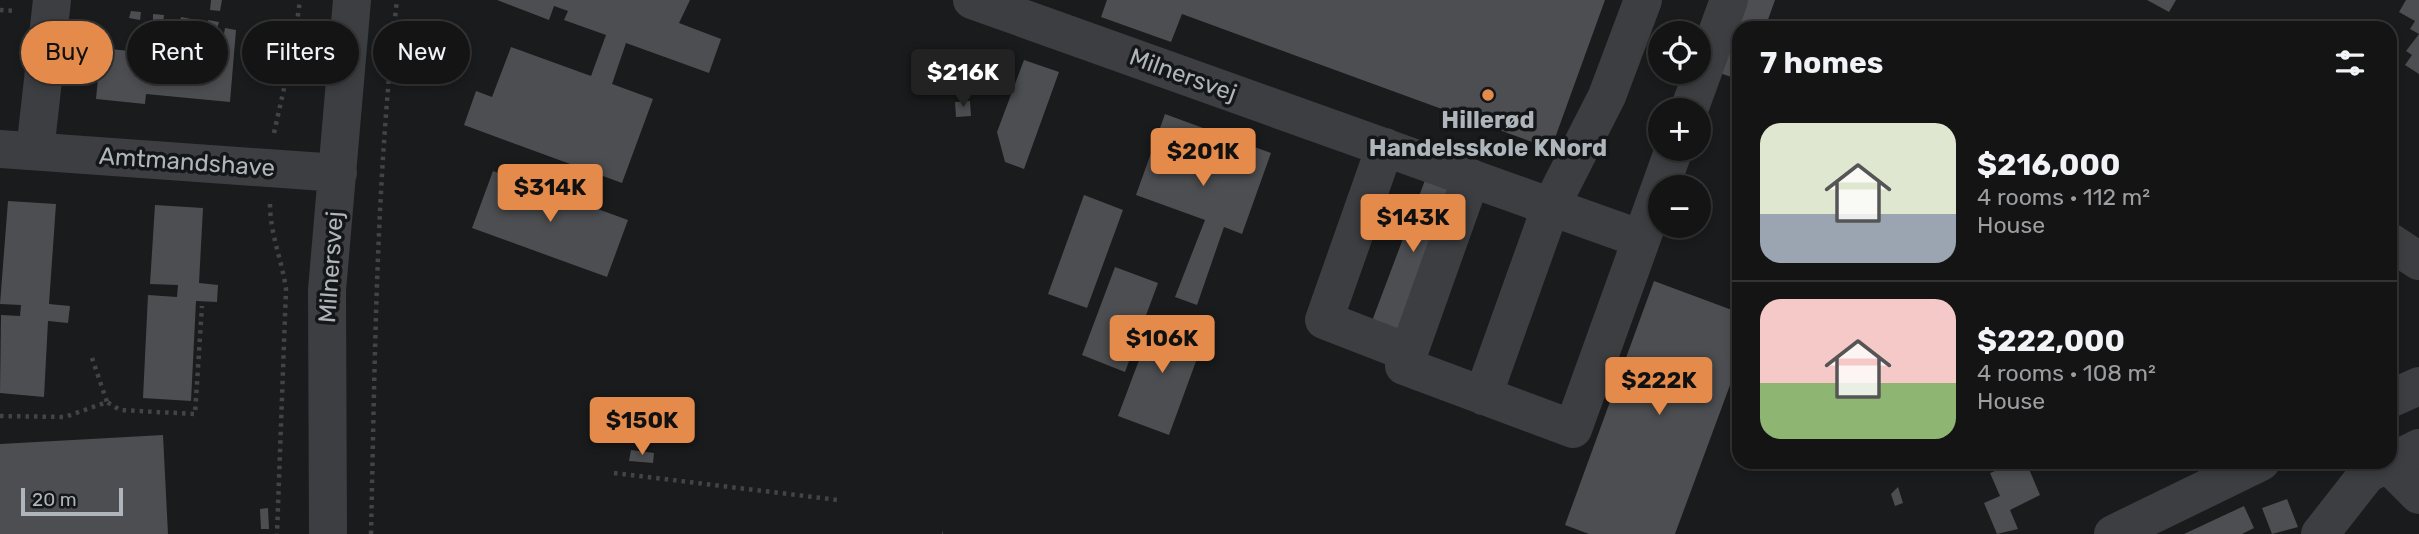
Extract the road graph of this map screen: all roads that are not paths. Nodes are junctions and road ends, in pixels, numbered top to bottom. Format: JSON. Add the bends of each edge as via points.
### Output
{"nodes":[{"id":1,"x":52,"y":0,"type":"edge"},
{"id":2,"x":352,"y":0,"type":"edge"},
{"id":3,"x":972,"y":0,"type":"edge"},
{"id":4,"x":1643,"y":0,"type":"edge"},
{"id":5,"x":1729,"y":0,"type":"edge"},
{"id":6,"x":1693,"y":98,"type":"edge"},
{"id":7,"x":1385,"y":147,"type":"junction"},
{"id":8,"x":18,"y":150,"type":"edge"},
{"id":9,"x":1670,"y":161,"type":"edge"},
{"id":10,"x":338,"y":173,"type":"junction"},
{"id":11,"x":1471,"y":178,"type":"junction"},
{"id":12,"x":1551,"y":206,"type":"junction"},
{"id":13,"x":1641,"y":239,"type":"junction"},
{"id":14,"x":2397,"y":247,"type":"edge"},
{"id":15,"x":2419,"y":261,"type":"edge"},
{"id":16,"x":1409,"y":353,"type":"junction"},
{"id":17,"x":2419,"y":386,"type":"edge"},
{"id":18,"x":1483,"y":396,"type":"junction"},
{"id":19,"x":2397,"y":396,"type":"edge"},
{"id":20,"x":2403,"y":456,"type":"edge"},
{"id":21,"x":2247,"y":469,"type":"edge"},
{"id":22,"x":2377,"y":469,"type":"edge"},
{"id":23,"x":2419,"y":495,"type":"edge"},
{"id":24,"x":328,"y":534,"type":"edge"},
{"id":25,"x":2113,"y":534,"type":"edge"},
{"id":26,"x":2320,"y":534,"type":"edge"}],
"edges":[{"from":1,"to":8,"type":"street","name":"Amtmandshave"},
{"from":2,"to":10,"type":"street","name":"Milnersvej"},
{"from":3,"to":7,"type":"street","name":"Milnersvej"},
{"from":4,"to":12,"type":"street","via":[[1607,96]]},
{"from":5,"to":6,"type":"street"},
{"from":7,"to":11,"type":"street","name":"Milnersvej"},
{"from":7,"to":16,"type":"street","via":[[1324,320]]},
{"from":8,"to":10,"type":"street","name":"Amtmandshave"},
{"from":9,"to":13,"type":"street"},
{"from":10,"to":24,"type":"street","name":"Milnersvej","via":[[327,290]]},
{"from":11,"to":12,"type":"street","name":"Milnersvej"},
{"from":11,"to":16,"type":"street"},
{"from":12,"to":13,"type":"street","name":"Milnersvej"},
{"from":12,"to":18,"type":"street"},
{"from":13,"to":18,"type":"street","via":[[1573,429]]},
{"from":14,"to":15,"type":"street"},
{"from":16,"to":18,"type":"street","via":[[1404,366]]},
{"from":17,"to":19,"type":"street"},
{"from":20,"to":23,"type":"street"},
{"from":21,"to":25,"type":"street"},
{"from":22,"to":26,"type":"street","via":[[2367,474]]}]}
